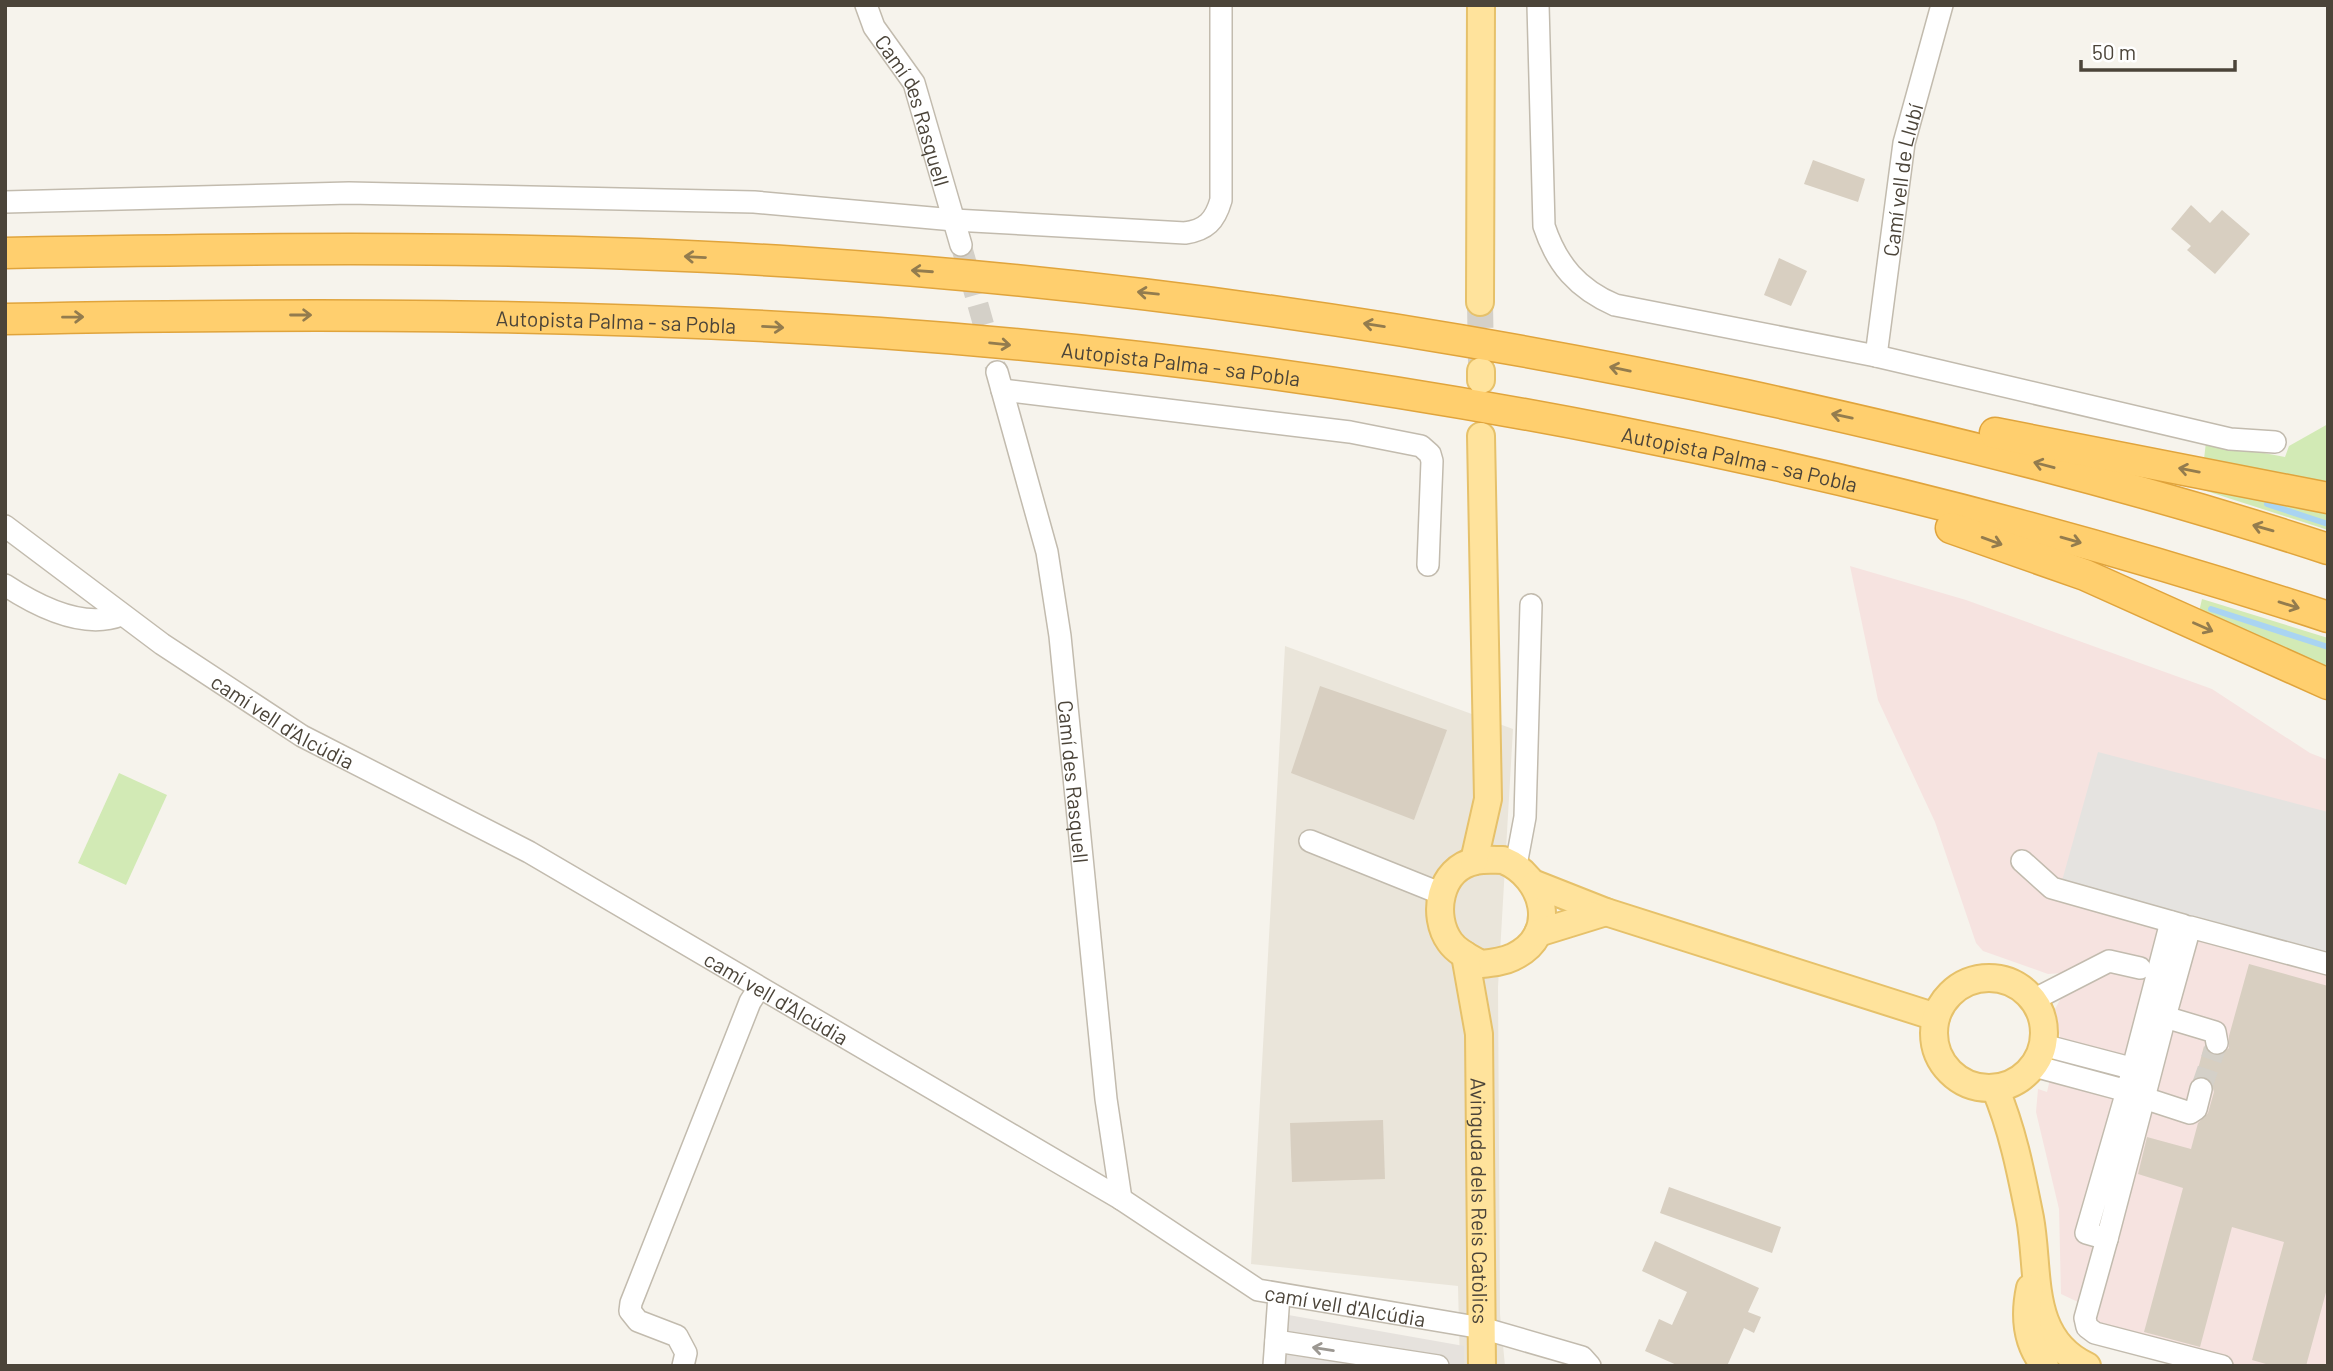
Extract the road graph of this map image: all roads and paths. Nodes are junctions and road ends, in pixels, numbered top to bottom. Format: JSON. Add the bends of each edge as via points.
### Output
{"nodes":[{"id":1,"x":1221,"y":5,"type":"edge"},
{"id":2,"x":1481,"y":5,"type":"edge"},
{"id":3,"x":1538,"y":5,"type":"edge"},
{"id":4,"x":1941,"y":5,"type":"edge"},
{"id":5,"x":860,"y":8,"type":"edge"},
{"id":6,"x":5,"y":202,"type":"edge"},
{"id":7,"x":954,"y":220,"type":"junction"},
{"id":8,"x":961,"y":245,"type":"tunnel mouth"},
{"id":9,"x":5,"y":253,"type":"edge"},
{"id":10,"x":1480,"y":302,"type":"tunnel mouth"},
{"id":11,"x":5,"y":318,"type":"edge"},
{"id":12,"x":1876,"y":356,"type":"junction"},
{"id":13,"x":1909,"y":430,"type":"junction"},
{"id":14,"x":1481,"y":436,"type":"dead end"},
{"id":15,"x":2275,"y":442,"type":"dead end"},
{"id":16,"x":1839,"y":482,"type":"junction"},
{"id":17,"x":2328,"y":498,"type":"edge"},
{"id":18,"x":5,"y":526,"type":"edge"},
{"id":19,"x":2328,"y":549,"type":"edge"},
{"id":20,"x":1428,"y":565,"type":"dead end"},
{"id":21,"x":5,"y":585,"type":"edge"},
{"id":22,"x":1531,"y":605,"type":"dead end"},
{"id":23,"x":121,"y":615,"type":"junction"},
{"id":24,"x":2328,"y":618,"type":"edge"},
{"id":25,"x":2328,"y":684,"type":"edge"},
{"id":26,"x":1488,"y":799,"type":"junction"},
{"id":27,"x":1310,"y":841,"type":"dead end"},
{"id":28,"x":1474,"y":861,"type":"junction"},
{"id":29,"x":2022,"y":861,"type":"dead end"},
{"id":30,"x":1510,"y":863,"type":"junction"},
{"id":31,"x":1535,"y":884,"type":"junction"},
{"id":32,"x":1441,"y":894,"type":"junction"},
{"id":33,"x":1606,"y":912,"type":"junction"},
{"id":34,"x":2180,"y":925,"type":"junction"},
{"id":35,"x":1538,"y":933,"type":"junction"},
{"id":36,"x":1465,"y":956,"type":"junction"},
{"id":37,"x":1499,"y":962,"type":"junction"},
{"id":38,"x":2328,"y":964,"type":"edge"},
{"id":39,"x":2140,"y":968,"type":"dead end"},
{"id":40,"x":759,"y":988,"type":"junction"},
{"id":41,"x":2033,"y":1000,"type":"junction"},
{"id":42,"x":1936,"y":1017,"type":"junction"},
{"id":43,"x":2165,"y":1017,"type":"junction"},
{"id":44,"x":1478,"y":1025,"type":"junction"},
{"id":45,"x":2217,"y":1043,"type":"dead end"},
{"id":46,"x":2039,"y":1055,"type":"junction"},
{"id":47,"x":2142,"y":1071,"type":"junction"},
{"id":48,"x":1995,"y":1088,"type":"junction"},
{"id":49,"x":2201,"y":1089,"type":"tunnel mouth"},
{"id":50,"x":2136,"y":1094,"type":"junction"},
{"id":51,"x":1121,"y":1199,"type":"junction"},
{"id":52,"x":2034,"y":1273,"type":"junction"},
{"id":53,"x":1279,"y":1295,"type":"junction"},
{"id":54,"x":1482,"y":1328,"type":"junction"},
{"id":55,"x":1276,"y":1341,"type":"junction"},
{"id":56,"x":2041,"y":1365,"type":"edge"},
{"id":57,"x":683,"y":1366,"type":"edge"},
{"id":58,"x":1274,"y":1366,"type":"edge"},
{"id":59,"x":1438,"y":1366,"type":"edge"},
{"id":60,"x":1482,"y":1366,"type":"edge"},
{"id":61,"x":1590,"y":1366,"type":"edge"},
{"id":62,"x":2087,"y":1366,"type":"edge"},
{"id":63,"x":2222,"y":1366,"type":"edge"}],
"edges":[{"from":1,"to":7,"type":"street","via":[[1221,200],[1218,213],[1205,228],[1185,233]]},
{"from":2,"to":10,"type":"main road"},
{"from":3,"to":12,"type":"street","via":[[1543,216],[1550,244],[1582,288],[1615,305]]},
{"from":4,"to":12,"type":"street","name":"Camí vell de Llubí","via":[[1904,143]]},
{"from":5,"to":7,"type":"street","name":"Camí des Rasquell","via":[[914,83]]},
{"from":6,"to":7,"type":"street","via":[[363,193],[754,202]]},
{"from":7,"to":8,"type":"street","name":"Camí des Rasquell"},
{"from":13,"to":9,"type":"highway","one_way":true,"via":[[1572,358],[1441,335],[1161,295],[954,274],[745,259],[485,250]]},
{"from":11,"to":16,"type":"highway","name":"Autopista Palma - sa Pobla","one_way":true,"via":[[522,316],[783,327],[979,342],[1198,365],[1408,396],[1652,440]]},
{"from":12,"to":15,"type":"street","via":[[2193,432]]},
{"from":17,"to":13,"type":"highway","one_way":true,"via":[[1957,424]]},
{"from":19,"to":13,"type":"highway","one_way":true},
{"from":14,"to":26,"type":"main road"},
{"from":16,"to":24,"type":"highway","name":"Autopista Palma - sa Pobla","one_way":true,"via":[[2071,540]]},
{"from":16,"to":25,"type":"highway","one_way":true,"via":[[1886,510],[1982,537],[2085,575]]},
{"from":18,"to":23,"type":"street","name":"camí vell d'Alcúdia"},
{"from":20,"to":51,"type":"street","name":"Camí des Rasquell","via":[[1432,461],[1421,446],[1000,381],[1047,552],[1060,636],[1106,1099]]},
{"from":21,"to":23,"type":"street","via":[[68,615],[97,620]]},
{"from":22,"to":30,"type":"street","via":[[1525,817]]},
{"from":23,"to":40,"type":"street","name":"camí vell d'Alcúdia","via":[[302,736],[529,852]]},
{"from":26,"to":28,"type":"main road"},
{"from":26,"to":30,"type":"main road"},
{"from":27,"to":32,"type":"street"},
{"from":28,"to":30,"type":"main road"},
{"from":28,"to":32,"type":"main road","via":[[1460,868]]},
{"from":29,"to":34,"type":"street","via":[[2052,888]]},
{"from":30,"to":31,"type":"main road"},
{"from":31,"to":33,"type":"main road"},
{"from":31,"to":35,"type":"main road","via":[[1542,908]]},
{"from":32,"to":36,"type":"main road","via":[[1442,929]]},
{"from":33,"to":35,"type":"main road"},
{"from":33,"to":42,"type":"main road"},
{"from":34,"to":38,"type":"street"},
{"from":34,"to":43,"type":"street"},
{"from":34,"to":47,"type":"street"},
{"from":35,"to":37,"type":"main road","via":[[1528,947]]},
{"from":36,"to":37,"type":"main road","via":[[1481,964]]},
{"from":36,"to":44,"type":"main road"},
{"from":37,"to":44,"type":"main road"},
{"from":39,"to":41,"type":"street","via":[[2109,961]]},
{"from":40,"to":51,"type":"street","name":"camí vell d'Alcúdia"},
{"from":40,"to":57,"type":"street","via":[[629,1311],[638,1321],[677,1336],[686,1353]]},
{"from":41,"to":42,"type":"main road","via":[[2014,983],[1978,978],[1952,992]]},
{"from":41,"to":46,"type":"main road","via":[[2045,1027]]},
{"from":42,"to":48,"type":"main road","via":[[1936,1044],[1947,1068],[1960,1080]]},
{"from":43,"to":45,"type":"street","via":[[2215,1032]]},
{"from":43,"to":47,"type":"street"},
{"from":44,"to":54,"type":"main road","name":"Avinguda dels Reis Catòlics"},
{"from":46,"to":47,"type":"street"},
{"from":46,"to":48,"type":"main road","via":[[2010,1084]]},
{"from":46,"to":50,"type":"street"},
{"from":47,"to":50,"type":"street"},
{"from":48,"to":52,"type":"main road","via":[[2012,1128],[2031,1222]]},
{"from":49,"to":50,"type":"street","via":[[2196,1109],[2190,1113]]},
{"from":50,"to":63,"type":"street","via":[[2086,1233],[2107,1239],[2085,1318],[2087,1327],[2095,1333]]},
{"from":51,"to":53,"type":"street","name":"camí vell d'Alcúdia","via":[[1258,1290]]},
{"from":52,"to":56,"type":"main road","via":[[2026,1320]]},
{"from":52,"to":62,"type":"main road","via":[[2055,1341]]},
{"from":53,"to":54,"type":"street","name":"camí vell d'Alcúdia"},
{"from":53,"to":55,"type":"street"},
{"from":54,"to":60,"type":"main road","name":"Avinguda dels Reis Catòlics"},
{"from":54,"to":61,"type":"street","name":"camí vell d'Alcúdia","via":[[1582,1357]]},
{"from":55,"to":58,"type":"street"},
{"from":59,"to":55,"type":"street","one_way":true}]}
